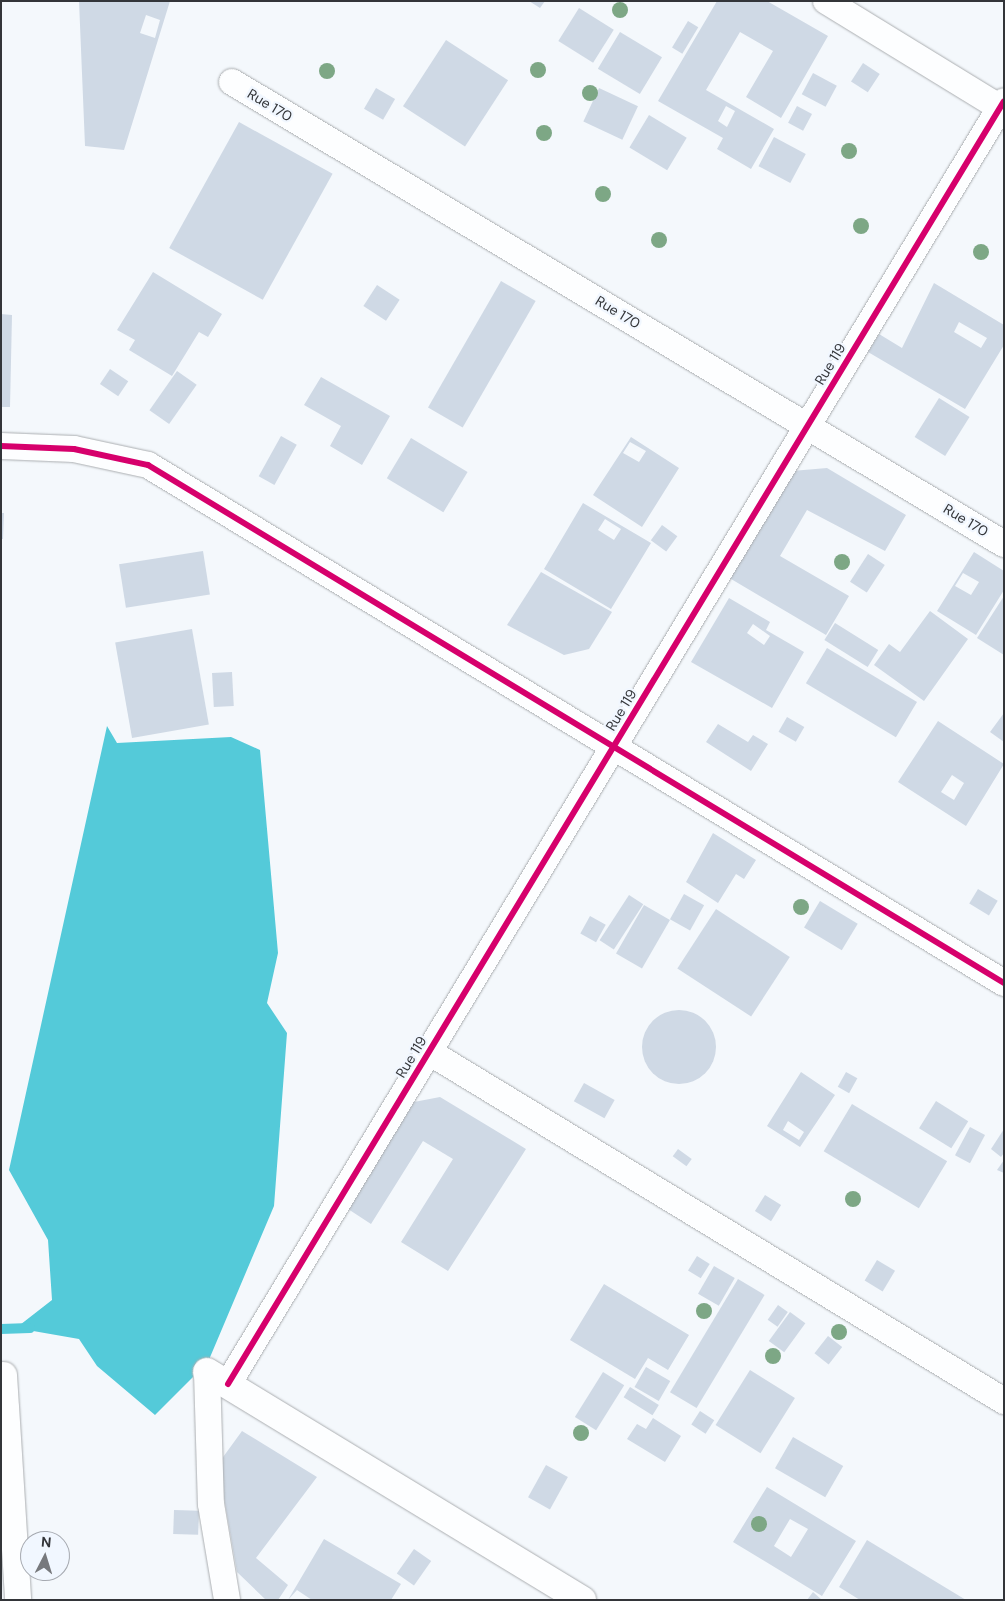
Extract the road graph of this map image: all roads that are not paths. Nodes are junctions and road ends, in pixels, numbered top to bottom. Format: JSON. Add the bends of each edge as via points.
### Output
{"nodes":[{"id":1,"x":826,"y":1,"type":"edge"},
{"id":2,"x":232,"y":82,"type":"dead end"},
{"id":3,"x":1002,"y":106,"type":"edge"},
{"id":4,"x":808,"y":425,"type":"junction"},
{"id":5,"x":1,"y":446,"type":"edge"},
{"id":6,"x":1004,"y":544,"type":"edge"},
{"id":7,"x":613,"y":747,"type":"junction"},
{"id":8,"x":1004,"y":983,"type":"edge"},
{"id":9,"x":429,"y":1052,"type":"junction"},
{"id":10,"x":4,"y":1375,"type":"dead end"},
{"id":11,"x":218,"y":1378,"type":"junction"},
{"id":12,"x":1004,"y":1401,"type":"edge"},
{"id":13,"x":18,"y":1600,"type":"edge"},
{"id":14,"x":227,"y":1600,"type":"edge"},
{"id":15,"x":582,"y":1600,"type":"edge"}],
"edges":[{"from":1,"to":3,"type":"street"},
{"from":2,"to":4,"type":"street","name":"Rue 170"},
{"from":3,"to":4,"type":"street","name":"Rue 119"},
{"from":4,"to":6,"type":"street","name":"Rue 170"},
{"from":4,"to":7,"type":"street","name":"Rue 119"},
{"from":5,"to":7,"type":"street","via":[[74,449],[148,465]]},
{"from":7,"to":8,"type":"street"},
{"from":7,"to":9,"type":"street","name":"Rue 119"},
{"from":9,"to":11,"type":"street","name":"Rue 119"},
{"from":9,"to":12,"type":"street"},
{"from":10,"to":13,"type":"street"},
{"from":11,"to":14,"type":"street","via":[[211,1504]]},
{"from":11,"to":15,"type":"street"}]}
